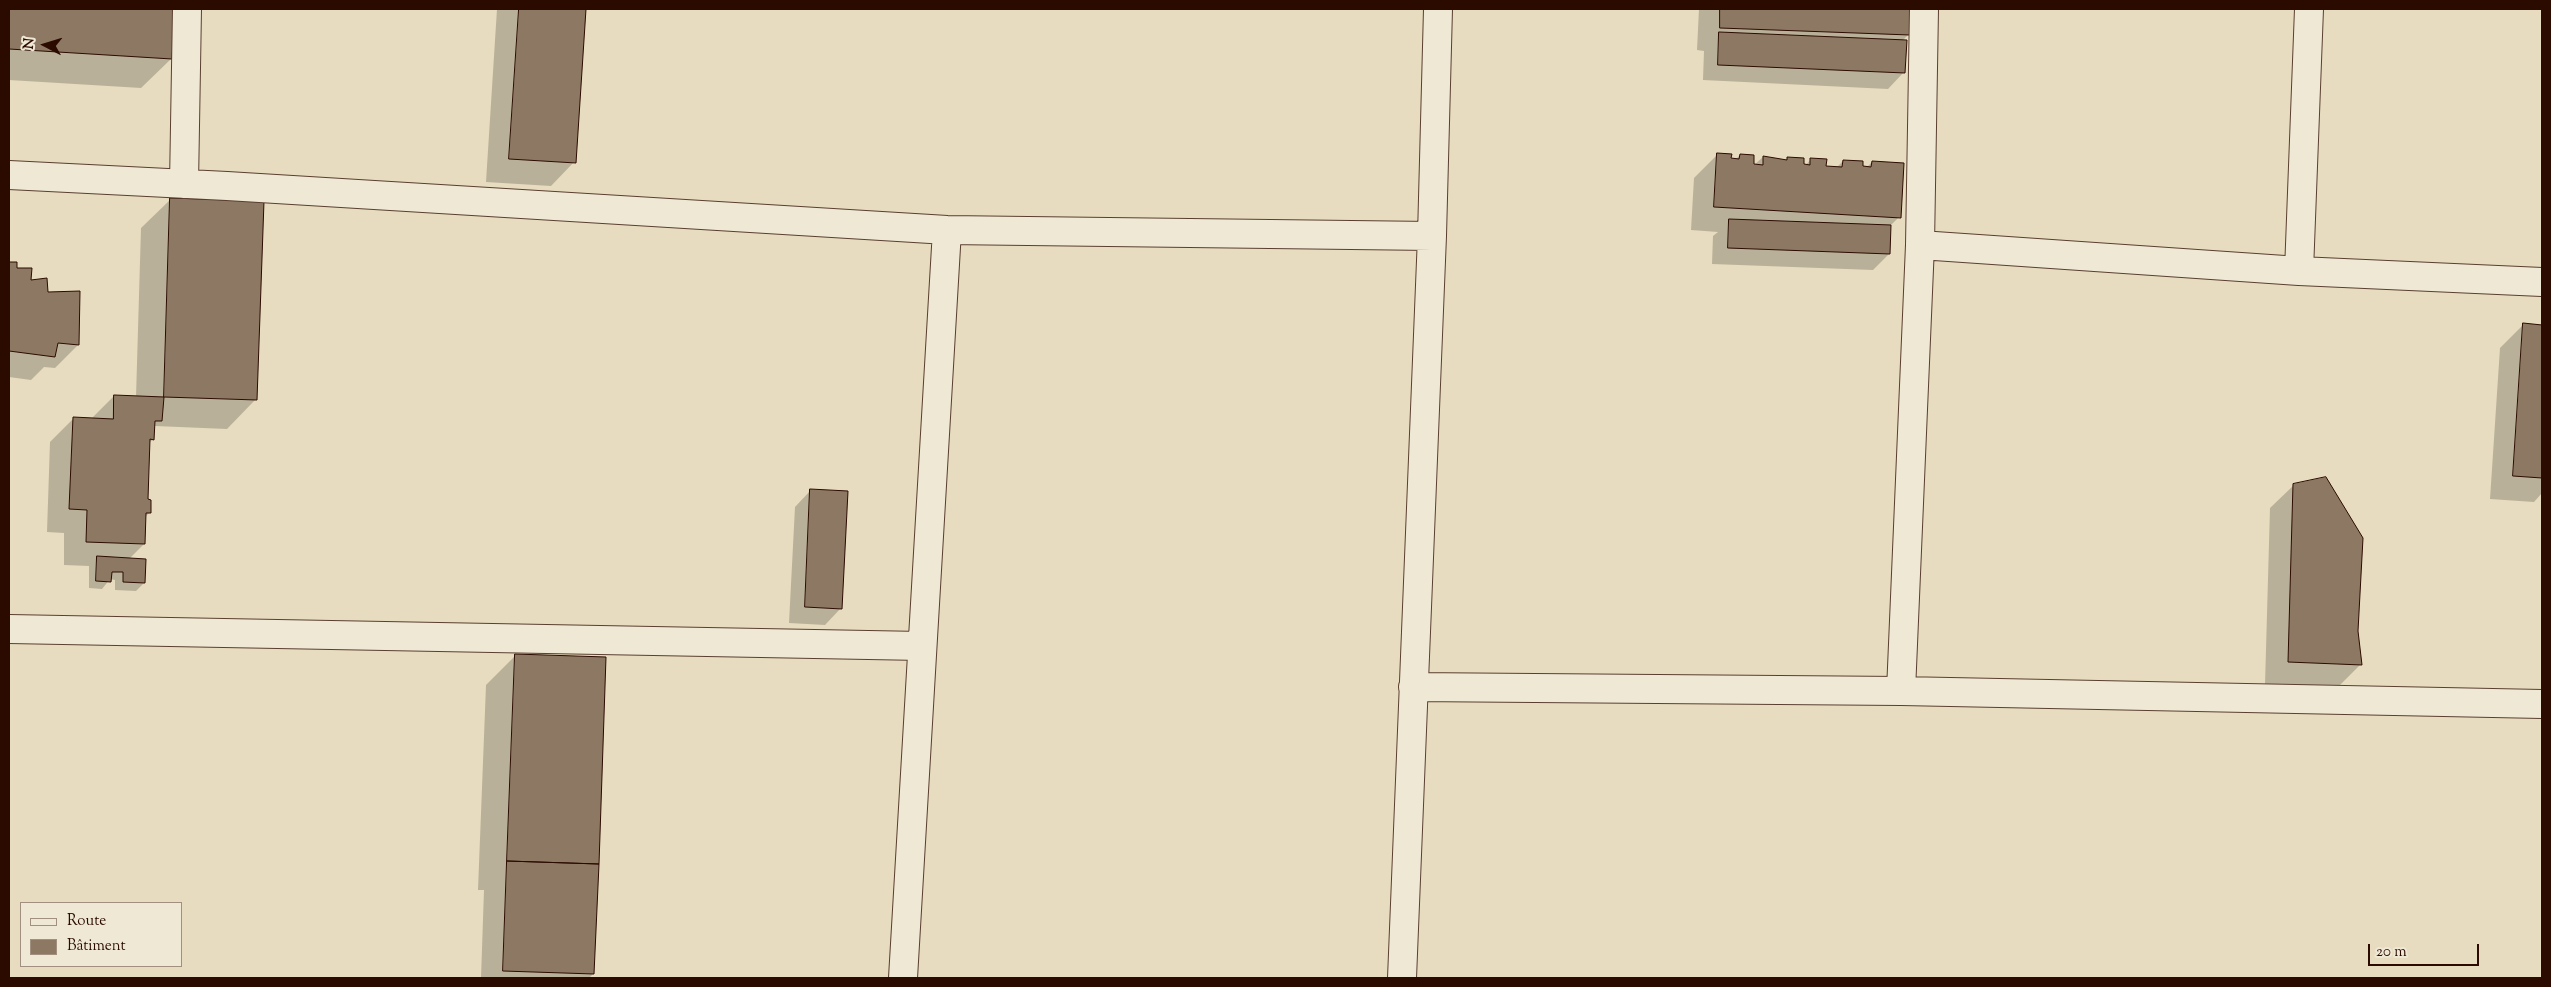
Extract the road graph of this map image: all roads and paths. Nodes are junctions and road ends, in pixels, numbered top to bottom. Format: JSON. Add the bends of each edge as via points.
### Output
{"nodes":[{"id":1,"x":187,"y":9,"type":"edge"},
{"id":2,"x":1438,"y":9,"type":"edge"},
{"id":3,"x":1924,"y":9,"type":"edge"},
{"id":4,"x":2309,"y":9,"type":"edge"},
{"id":5,"x":9,"y":175,"type":"edge"},
{"id":6,"x":184,"y":184,"type":"junction"},
{"id":7,"x":946,"y":230,"type":"junction"},
{"id":8,"x":1432,"y":236,"type":"junction"},
{"id":9,"x":1920,"y":245,"type":"junction"},
{"id":10,"x":2299,"y":271,"type":"junction"},
{"id":11,"x":2542,"y":282,"type":"edge"},
{"id":12,"x":9,"y":629,"type":"edge"},
{"id":13,"x":922,"y":646,"type":"junction"},
{"id":14,"x":1413,"y":688,"type":"junction"},
{"id":15,"x":1901,"y":691,"type":"junction"},
{"id":16,"x":2542,"y":704,"type":"edge"},
{"id":17,"x":903,"y":978,"type":"edge"},
{"id":18,"x":1402,"y":978,"type":"edge"}],
"edges":[{"from":1,"to":6,"type":"street"},
{"from":2,"to":8,"type":"street"},
{"from":3,"to":9,"type":"street"},
{"from":4,"to":10,"type":"street"},
{"from":5,"to":6,"type":"street"},
{"from":6,"to":7,"type":"street"},
{"from":7,"to":8,"type":"street"},
{"from":7,"to":13,"type":"street"},
{"from":8,"to":14,"type":"street"},
{"from":9,"to":10,"type":"street"},
{"from":9,"to":15,"type":"street"},
{"from":10,"to":11,"type":"street"},
{"from":12,"to":13,"type":"street"},
{"from":13,"to":17,"type":"street"},
{"from":14,"to":15,"type":"street"},
{"from":14,"to":18,"type":"street"},
{"from":15,"to":16,"type":"street"}]}
